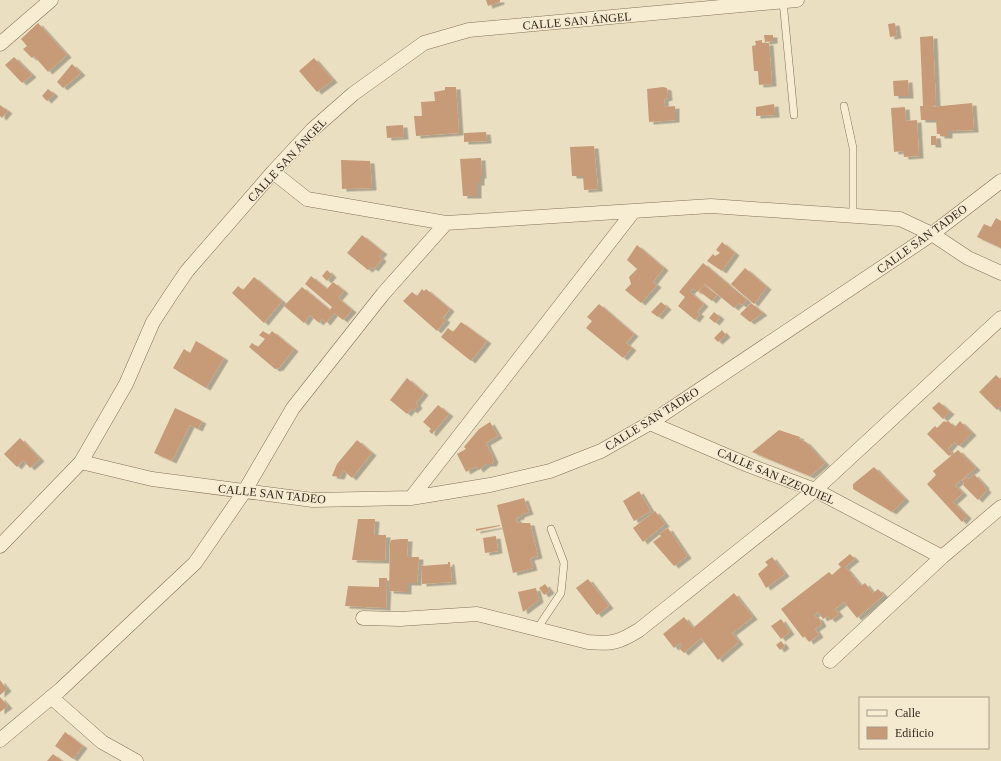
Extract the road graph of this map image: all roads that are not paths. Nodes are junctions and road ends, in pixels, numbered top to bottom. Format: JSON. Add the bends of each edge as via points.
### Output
{"nodes":[{"id":1,"x":51,"y":0,"type":"edge"},
{"id":2,"x":798,"y":0,"type":"edge"},
{"id":3,"x":783,"y":1,"type":"junction"},
{"id":4,"x":0,"y":44,"type":"edge"},
{"id":5,"x":844,"y":106,"type":"dead end"},
{"id":6,"x":794,"y":114,"type":"dead end"},
{"id":7,"x":273,"y":172,"type":"junction"},
{"id":8,"x":1001,"y":182,"type":"edge"},
{"id":9,"x":633,"y":212,"type":"junction"},
{"id":10,"x":853,"y":215,"type":"junction"},
{"id":11,"x":446,"y":223,"type":"junction"},
{"id":12,"x":932,"y":234,"type":"junction"},
{"id":13,"x":1001,"y":273,"type":"edge"},
{"id":14,"x":1001,"y":318,"type":"edge"},
{"id":15,"x":650,"y":422,"type":"junction"},
{"id":16,"x":81,"y":462,"type":"junction"},
{"id":17,"x":815,"y":490,"type":"junction"},
{"id":18,"x":244,"y":492,"type":"junction"},
{"id":19,"x":411,"y":498,"type":"junction"},
{"id":20,"x":1001,"y":507,"type":"edge"},
{"id":21,"x":551,"y":529,"type":"dead end"},
{"id":22,"x":0,"y":546,"type":"edge"},
{"id":23,"x":942,"y":557,"type":"junction"},
{"id":24,"x":363,"y":618,"type":"dead end"},
{"id":25,"x":537,"y":630,"type":"junction"},
{"id":26,"x":830,"y":661,"type":"dead end"},
{"id":27,"x":51,"y":697,"type":"junction"},
{"id":28,"x":0,"y":740,"type":"edge"},
{"id":29,"x":136,"y":761,"type":"edge"}],
"edges":[{"from":1,"to":4,"type":"street"},
{"from":2,"to":3,"type":"street","name":"CALLE SAN ÁNGEL"},
{"from":3,"to":6,"type":"lane"},
{"from":3,"to":7,"type":"street","name":"CALLE SAN ÁNGEL","via":[[468,30],[424,43],[353,94],[312,130]]},
{"from":5,"to":10,"type":"lane","via":[[853,148]]},
{"from":7,"to":11,"type":"street","via":[[308,199]]},
{"from":7,"to":16,"type":"street","name":"CALLE SAN ÁNGEL","via":[[187,271],[170,296],[153,322],[126,384]]},
{"from":8,"to":12,"type":"street","name":"CALLE SAN TADEO"},
{"from":9,"to":10,"type":"street","via":[[711,206]]},
{"from":9,"to":11,"type":"street"},
{"from":9,"to":19,"type":"street"},
{"from":10,"to":12,"type":"street","via":[[900,219]]},
{"from":11,"to":18,"type":"street","via":[[383,294],[293,408]]},
{"from":12,"to":13,"type":"street","via":[[968,258]]},
{"from":12,"to":15,"type":"street","name":"CALLE SAN TADEO"},
{"from":14,"to":17,"type":"street"},
{"from":15,"to":17,"type":"street","name":"CALLE SAN EZEQUIEL","via":[[748,465]]},
{"from":15,"to":19,"type":"street","name":"CALLE SAN TADEO","via":[[601,451],[550,471],[490,485]]},
{"from":16,"to":18,"type":"street","name":"CALLE SAN TADEO","via":[[152,479]]},
{"from":16,"to":22,"type":"street","name":"CALLE SAN ÁNGEL"},
{"from":17,"to":23,"type":"street","name":"CALLE SAN EZEQUIEL"},
{"from":17,"to":25,"type":"street","via":[[638,630],[620,641],[605,644],[588,642]]},
{"from":18,"to":19,"type":"street","name":"CALLE SAN TADEO","via":[[314,500]]},
{"from":18,"to":27,"type":"street","via":[[195,563]]},
{"from":20,"to":23,"type":"street"},
{"from":21,"to":25,"type":"lane","via":[[564,563],[561,592]]},
{"from":23,"to":26,"type":"street"},
{"from":24,"to":25,"type":"street","via":[[400,619],[477,614]]},
{"from":27,"to":28,"type":"street"},
{"from":27,"to":29,"type":"street","via":[[102,742]]}]}
